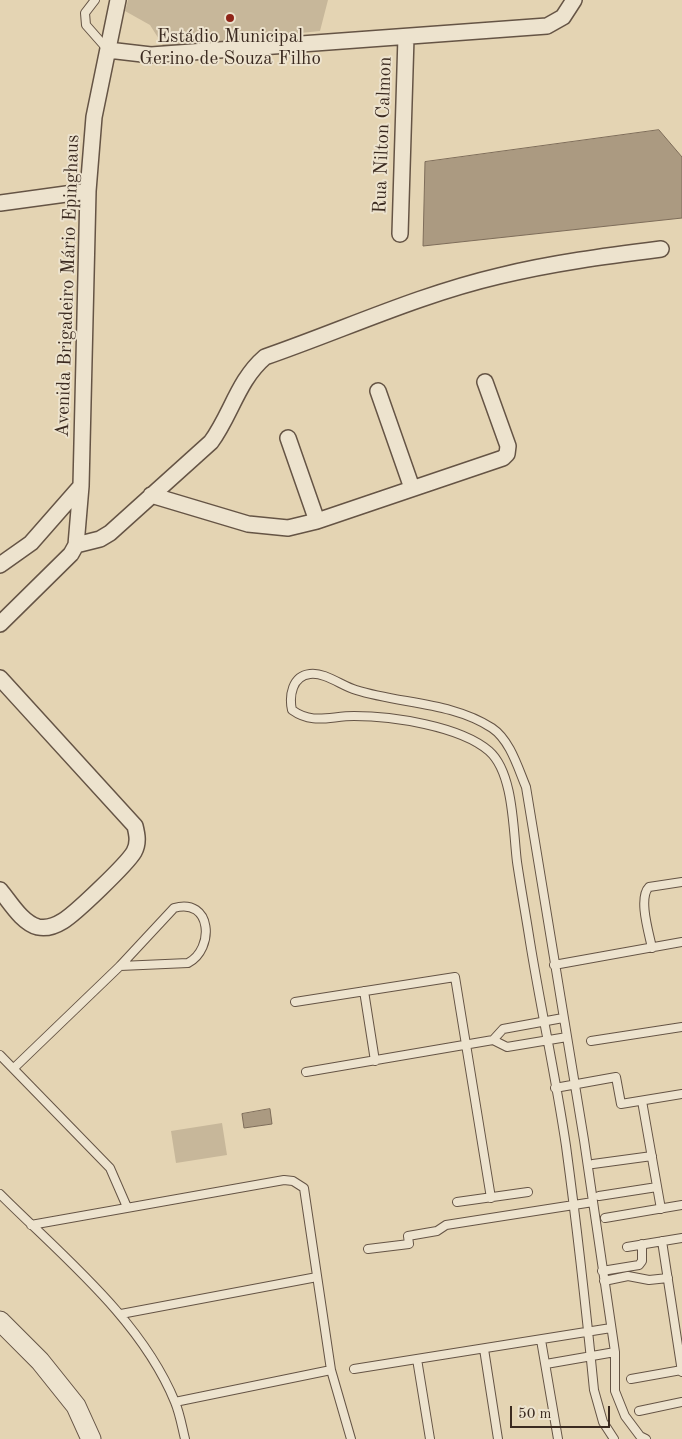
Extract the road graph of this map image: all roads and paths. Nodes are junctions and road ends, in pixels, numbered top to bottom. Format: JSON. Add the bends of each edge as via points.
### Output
{"nodes":[{"id":1,"x":94,"y":0,"type":"edge"},
{"id":2,"x":118,"y":0,"type":"edge"},
{"id":3,"x":573,"y":4,"type":"edge"},
{"id":4,"x":406,"y":37,"type":"junction"},
{"id":5,"x":108,"y":50,"type":"junction"},
{"id":6,"x":88,"y":191,"type":"junction"},
{"id":7,"x":0,"y":203,"type":"edge"},
{"id":8,"x":400,"y":234,"type":"dead end"},
{"id":9,"x":661,"y":249,"type":"dead end"},
{"id":10,"x":485,"y":382,"type":"dead end"},
{"id":11,"x":378,"y":391,"type":"dead end"},
{"id":12,"x":288,"y":438,"type":"dead end"},
{"id":13,"x":81,"y":486,"type":"junction"},
{"id":14,"x":412,"y":488,"type":"junction"},
{"id":15,"x":150,"y":495,"type":"junction"},
{"id":16,"x":317,"y":521,"type":"junction"},
{"id":17,"x":76,"y":545,"type":"junction"},
{"id":18,"x":0,"y":565,"type":"edge"},
{"id":19,"x":0,"y":624,"type":"edge"},
{"id":20,"x":0,"y":678,"type":"edge"},
{"id":21,"x":682,"y":882,"type":"edge"},
{"id":22,"x":0,"y":890,"type":"edge"},
{"id":23,"x":682,"y":942,"type":"edge"},
{"id":24,"x":652,"y":948,"type":"junction"},
{"id":25,"x":554,"y":965,"type":"junction"},
{"id":26,"x":120,"y":966,"type":"junction"},
{"id":27,"x":364,"y":991,"type":"junction"},
{"id":28,"x":295,"y":1002,"type":"dead end"},
{"id":29,"x":563,"y":1018,"type":"junction"},
{"id":30,"x":544,"y":1021,"type":"junction"},
{"id":31,"x":682,"y":1027,"type":"edge"},
{"id":32,"x":567,"y":1037,"type":"junction"},
{"id":33,"x":493,"y":1040,"type":"junction"},
{"id":34,"x":547,"y":1040,"type":"junction"},
{"id":35,"x":591,"y":1041,"type":"dead end"},
{"id":36,"x":467,"y":1045,"type":"junction"},
{"id":37,"x":0,"y":1055,"type":"edge"},
{"id":38,"x":375,"y":1061,"type":"junction"},
{"id":39,"x":14,"y":1068,"type":"junction"},
{"id":40,"x":306,"y":1072,"type":"dead end"},
{"id":41,"x":575,"y":1084,"type":"junction"},
{"id":42,"x":555,"y":1088,"type":"junction"},
{"id":43,"x":682,"y":1094,"type":"edge"},
{"id":44,"x":642,"y":1101,"type":"junction"},
{"id":45,"x":652,"y":1156,"type":"junction"},
{"id":46,"x":594,"y":1164,"type":"dead end"},
{"id":47,"x":657,"y":1187,"type":"junction"},
{"id":48,"x":528,"y":1192,"type":"dead end"},
{"id":49,"x":0,"y":1194,"type":"edge"},
{"id":50,"x":599,"y":1196,"type":"dead end"},
{"id":51,"x":491,"y":1198,"type":"junction"},
{"id":52,"x":457,"y":1202,"type":"dead end"},
{"id":53,"x":593,"y":1202,"type":"junction"},
{"id":54,"x":573,"y":1205,"type":"junction"},
{"id":55,"x":682,"y":1205,"type":"edge"},
{"id":56,"x":127,"y":1207,"type":"junction"},
{"id":57,"x":661,"y":1209,"type":"junction"},
{"id":58,"x":605,"y":1218,"type":"dead end"},
{"id":59,"x":31,"y":1225,"type":"junction"},
{"id":60,"x":682,"y":1238,"type":"edge"},
{"id":61,"x":662,"y":1241,"type":"junction"},
{"id":62,"x":642,"y":1244,"type":"junction"},
{"id":63,"x":627,"y":1247,"type":"dead end"},
{"id":64,"x":368,"y":1249,"type":"dead end"},
{"id":65,"x":602,"y":1271,"type":"junction"},
{"id":66,"x":317,"y":1277,"type":"junction"},
{"id":67,"x":668,"y":1278,"type":"junction"},
{"id":68,"x":604,"y":1281,"type":"junction"},
{"id":69,"x":121,"y":1314,"type":"junction"},
{"id":70,"x":0,"y":1321,"type":"edge"},
{"id":71,"x":610,"y":1328,"type":"junction"},
{"id":72,"x":588,"y":1332,"type":"junction"},
{"id":73,"x":541,"y":1340,"type":"junction"},
{"id":74,"x":484,"y":1349,"type":"junction"},
{"id":75,"x":615,"y":1352,"type":"junction"},
{"id":76,"x":590,"y":1356,"type":"junction"},
{"id":77,"x":417,"y":1359,"type":"junction"},
{"id":78,"x":546,"y":1364,"type":"junction"},
{"id":79,"x":354,"y":1369,"type":"dead end"},
{"id":80,"x":331,"y":1370,"type":"junction"},
{"id":81,"x":682,"y":1371,"type":"edge"},
{"id":82,"x":631,"y":1379,"type":"dead end"},
{"id":83,"x":175,"y":1402,"type":"junction"},
{"id":84,"x":682,"y":1402,"type":"edge"},
{"id":85,"x":640,"y":1411,"type":"dead end"},
{"id":86,"x":91,"y":1439,"type":"edge"},
{"id":87,"x":185,"y":1439,"type":"edge"},
{"id":88,"x":351,"y":1439,"type":"edge"},
{"id":89,"x":430,"y":1439,"type":"edge"},
{"id":90,"x":498,"y":1439,"type":"edge"},
{"id":91,"x":558,"y":1439,"type":"edge"},
{"id":92,"x":614,"y":1439,"type":"edge"},
{"id":93,"x":646,"y":1439,"type":"edge"}],
"edges":[{"from":1,"to":5,"type":"lane","via":[[84,18],[86,25]]},
{"from":2,"to":5,"type":"street","name":"Avenida Brigadeiro Mário Epinghaus"},
{"from":3,"to":4,"type":"street","via":[[563,17],[547,26]]},
{"from":4,"to":5,"type":"street","via":[[151,55]]},
{"from":4,"to":8,"type":"street","name":"Rua Nilton Calmon"},
{"from":5,"to":6,"type":"street","name":"Avenida Brigadeiro Mário Epinghaus","via":[[94,117]]},
{"from":6,"to":7,"type":"street"},
{"from":6,"to":13,"type":"street","name":"Avenida Brigadeiro Mário Epinghaus"},
{"from":9,"to":15,"type":"street","via":[[567,261],[498,276],[376,315],[265,358],[245,378],[222,428],[211,442]]},
{"from":10,"to":14,"type":"street","via":[[508,446],[507,454],[504,458]]},
{"from":11,"to":14,"type":"street"},
{"from":12,"to":16,"type":"street"},
{"from":13,"to":17,"type":"street","name":"Avenida Brigadeiro Mário Epinghaus"},
{"from":13,"to":18,"type":"street","via":[[31,543]]},
{"from":14,"to":16,"type":"street"},
{"from":15,"to":16,"type":"street","via":[[248,524],[288,528]]},
{"from":15,"to":17,"type":"street","via":[[110,533]]},
{"from":17,"to":19,"type":"street","via":[[71,554]]},
{"from":20,"to":22,"type":"street","via":[[135,826],[138,835],[134,852],[90,898],[51,927],[31,925]]},
{"from":21,"to":24,"type":"lane","via":[[645,890],[643,899]]},
{"from":23,"to":24,"type":"lane"},
{"from":24,"to":25,"type":"lane"},
{"from":25,"to":29,"type":"lane"},
{"from":25,"to":30,"type":"lane","via":[[526,787],[512,753],[494,729],[448,709],[358,691],[322,675],[309,674],[297,680],[289,696],[292,710],[304,718],[356,716],[406,721],[449,730],[476,741],[492,753],[503,774],[511,802],[517,862]]},
{"from":26,"to":26,"type":"lane","via":[[174,908],[185,904],[200,911],[205,933],[198,958],[188,962]]},
{"from":26,"to":39,"type":"lane"},
{"from":27,"to":28,"type":"lane"},
{"from":27,"to":36,"type":"lane","via":[[455,977]]},
{"from":27,"to":38,"type":"lane"},
{"from":29,"to":30,"type":"lane"},
{"from":29,"to":32,"type":"lane"},
{"from":30,"to":33,"type":"lane","via":[[504,1028]]},
{"from":30,"to":34,"type":"lane"},
{"from":31,"to":35,"type":"lane"},
{"from":32,"to":34,"type":"lane"},
{"from":32,"to":41,"type":"lane"},
{"from":33,"to":34,"type":"lane","via":[[507,1047]]},
{"from":33,"to":36,"type":"lane"},
{"from":34,"to":42,"type":"lane"},
{"from":36,"to":38,"type":"lane"},
{"from":36,"to":51,"type":"lane"},
{"from":37,"to":39,"type":"lane"},
{"from":38,"to":40,"type":"lane"},
{"from":39,"to":56,"type":"lane","via":[[110,1168]]},
{"from":41,"to":42,"type":"lane"},
{"from":41,"to":44,"type":"lane","via":[[616,1077],[621,1104]]},
{"from":41,"to":53,"type":"lane"},
{"from":42,"to":54,"type":"lane"},
{"from":43,"to":44,"type":"lane"},
{"from":44,"to":45,"type":"lane"},
{"from":45,"to":46,"type":"lane"},
{"from":45,"to":47,"type":"lane"},
{"from":47,"to":50,"type":"lane"},
{"from":47,"to":57,"type":"lane"},
{"from":48,"to":51,"type":"lane"},
{"from":49,"to":59,"type":"lane"},
{"from":51,"to":52,"type":"lane"},
{"from":53,"to":54,"type":"lane"},
{"from":53,"to":65,"type":"lane"},
{"from":54,"to":64,"type":"lane","via":[[446,1225],[437,1231],[408,1236],[409,1244]]},
{"from":54,"to":72,"type":"lane"},
{"from":55,"to":57,"type":"lane"},
{"from":56,"to":59,"type":"lane"},
{"from":56,"to":66,"type":"lane","via":[[293,1181],[304,1188]]},
{"from":57,"to":58,"type":"lane"},
{"from":59,"to":69,"type":"lane"},
{"from":60,"to":61,"type":"lane"},
{"from":61,"to":62,"type":"lane"},
{"from":61,"to":67,"type":"lane"},
{"from":62,"to":63,"type":"lane"},
{"from":62,"to":65,"type":"lane","via":[[639,1265]]},
{"from":65,"to":68,"type":"lane"},
{"from":66,"to":69,"type":"lane"},
{"from":66,"to":80,"type":"lane"},
{"from":67,"to":68,"type":"lane","via":[[649,1280],[628,1276]]},
{"from":67,"to":81,"type":"lane"},
{"from":68,"to":71,"type":"lane"},
{"from":69,"to":83,"type":"lane"},
{"from":70,"to":86,"type":"street","via":[[40,1361],[76,1406]]},
{"from":71,"to":72,"type":"lane"},
{"from":71,"to":75,"type":"lane"},
{"from":72,"to":73,"type":"lane"},
{"from":72,"to":76,"type":"lane"},
{"from":73,"to":74,"type":"lane"},
{"from":73,"to":78,"type":"lane"},
{"from":74,"to":77,"type":"lane"},
{"from":74,"to":90,"type":"lane"},
{"from":75,"to":76,"type":"lane"},
{"from":75,"to":93,"type":"lane","via":[[615,1391],[625,1416]]},
{"from":76,"to":78,"type":"lane"},
{"from":76,"to":92,"type":"lane","via":[[594,1390],[603,1422]]},
{"from":77,"to":79,"type":"lane"},
{"from":77,"to":89,"type":"lane"},
{"from":78,"to":91,"type":"lane"},
{"from":80,"to":83,"type":"lane"},
{"from":80,"to":88,"type":"lane"},
{"from":81,"to":82,"type":"lane"},
{"from":83,"to":87,"type":"lane"},
{"from":84,"to":85,"type":"lane"}]}
